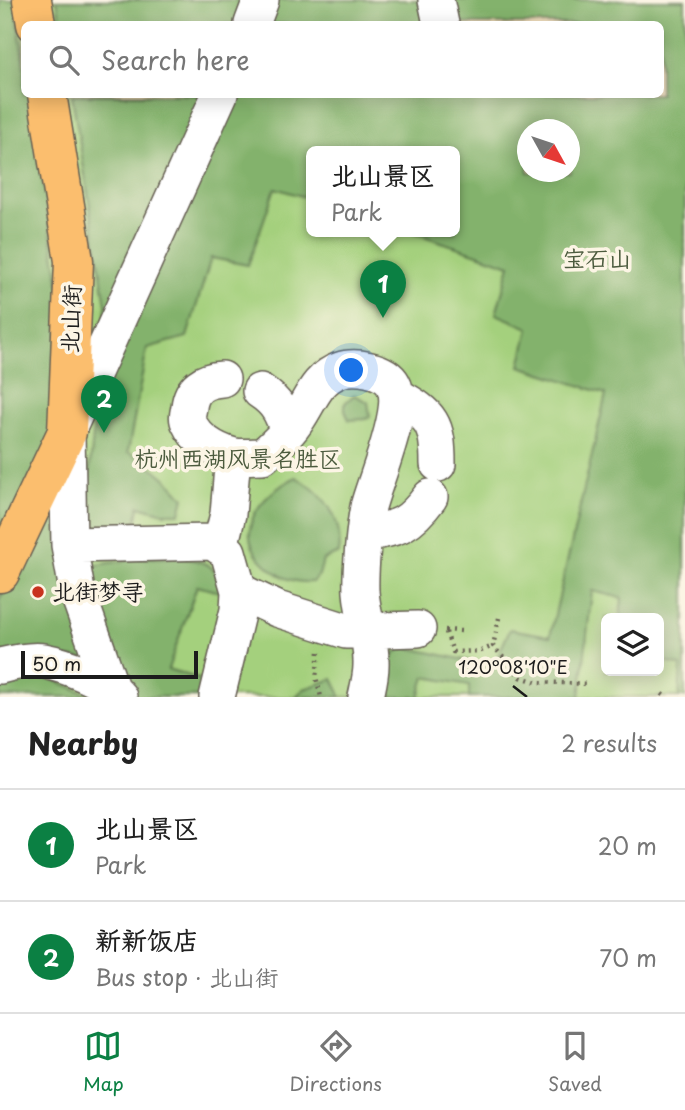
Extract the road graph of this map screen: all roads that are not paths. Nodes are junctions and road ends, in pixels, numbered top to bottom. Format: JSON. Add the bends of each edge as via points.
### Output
{"nodes":[{"id":1,"x":32,"y":0,"type":"edge"},
{"id":2,"x":241,"y":0,"type":"edge"},
{"id":3,"x":261,"y":0,"type":"edge"},
{"id":4,"x":436,"y":0,"type":"edge"},
{"id":5,"x":36,"y":21,"type":"edge"},
{"id":6,"x":243,"y":21,"type":"edge"},
{"id":7,"x":253,"y":21,"type":"edge"},
{"id":8,"x":440,"y":21,"type":"edge"},
{"id":9,"x":48,"y":98,"type":"edge"},
{"id":10,"x":218,"y":98,"type":"edge"},
{"id":11,"x":222,"y":379,"type":"dead end"},
{"id":12,"x":260,"y":391,"type":"dead end"},
{"id":13,"x":397,"y":396,"type":"junction"},
{"id":14,"x":288,"y":431,"type":"junction"},
{"id":15,"x":67,"y":432,"type":"junction"},
{"id":16,"x":233,"y":456,"type":"junction"},
{"id":17,"x":366,"y":533,"type":"junction"},
{"id":18,"x":69,"y":545,"type":"junction"},
{"id":19,"x":220,"y":547,"type":"junction"},
{"id":20,"x":0,"y":573,"type":"edge"},
{"id":21,"x":239,"y":591,"type":"junction"},
{"id":22,"x":432,"y":630,"type":"road end"},
{"id":23,"x":367,"y":632,"type":"junction"},
{"id":24,"x":0,"y":666,"type":"edge"},
{"id":25,"x":115,"y":693,"type":"edge"},
{"id":26,"x":217,"y":697,"type":"edge"},
{"id":27,"x":366,"y":697,"type":"edge"}],
"edges":[{"from":1,"to":5,"type":"main road"},
{"from":2,"to":6,"type":"street"},
{"from":3,"to":7,"type":"street"},
{"from":4,"to":8,"type":"street"},
{"from":9,"to":15,"type":"main road","name":"北山街","via":[[74,261]]},
{"from":10,"to":15,"type":"street"},
{"from":11,"to":16,"type":"street","via":[[197,386],[187,420],[195,435],[209,446]]},
{"from":12,"to":14,"type":"street","via":[[282,410]]},
{"from":13,"to":14,"type":"street","via":[[393,382],[380,372],[341,369],[313,391]]},
{"from":13,"to":17,"type":"street"},
{"from":13,"to":17,"type":"street","via":[[426,413],[436,427],[434,480],[420,511],[406,524]]},
{"from":14,"to":16,"type":"street","via":[[263,456]]},
{"from":15,"to":18,"type":"street"},
{"from":15,"to":20,"type":"main road","name":"北山街"},
{"from":16,"to":19,"type":"street"},
{"from":17,"to":23,"type":"street","via":[[361,590]]},
{"from":18,"to":19,"type":"street","via":[[212,542]]},
{"from":18,"to":25,"type":"street","via":[[77,591]]},
{"from":19,"to":21,"type":"street","via":[[228,552]]},
{"from":21,"to":23,"type":"street","via":[[330,626]]},
{"from":21,"to":26,"type":"street"},
{"from":22,"to":23,"type":"street"},
{"from":23,"to":27,"type":"street","via":[[371,665]]},
{"from":24,"to":25,"type":"street","via":[[42,660]]}]}
